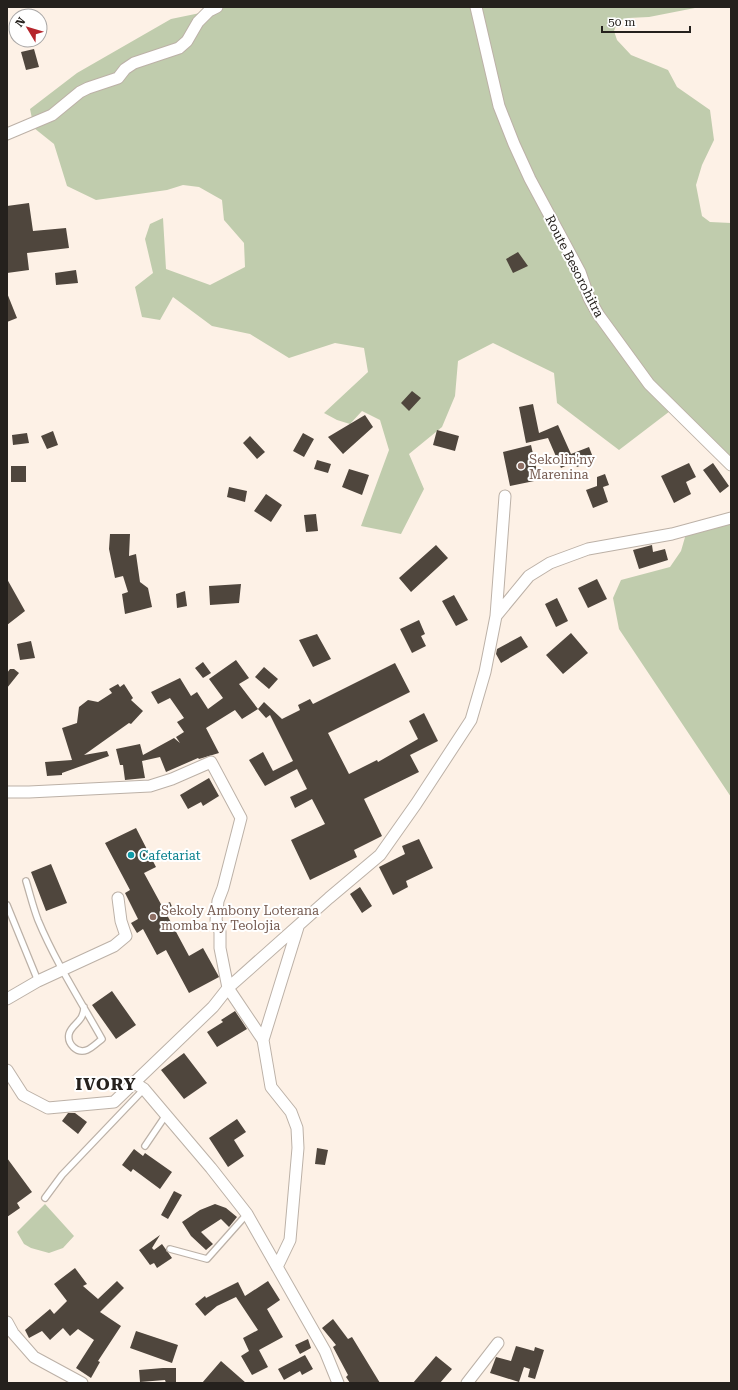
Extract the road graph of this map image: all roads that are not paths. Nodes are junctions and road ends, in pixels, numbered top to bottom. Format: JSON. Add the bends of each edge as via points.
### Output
{"nodes":[{"id":1,"x":217,"y":7,"type":"edge"},
{"id":2,"x":476,"y":7,"type":"edge"},
{"id":3,"x":7,"y":134,"type":"edge"},
{"id":4,"x":731,"y":466,"type":"edge"},
{"id":5,"x":505,"y":496,"type":"dead end"},
{"id":6,"x":731,"y":518,"type":"edge"},
{"id":7,"x":496,"y":616,"type":"junction"},
{"id":8,"x":7,"y":792,"type":"edge"},
{"id":9,"x":26,"y":882,"type":"dead end"},
{"id":10,"x":118,"y":898,"type":"dead end"},
{"id":11,"x":7,"y":905,"type":"edge"},
{"id":12,"x":298,"y":926,"type":"junction"},
{"id":13,"x":63,"y":971,"type":"junction"},
{"id":14,"x":38,"y":981,"type":"junction"},
{"id":15,"x":228,"y":988,"type":"junction"},
{"id":16,"x":7,"y":999,"type":"edge"},
{"id":17,"x":84,"y":1007,"type":"junction"},
{"id":18,"x":263,"y":1040,"type":"junction"},
{"id":19,"x":7,"y":1070,"type":"edge"},
{"id":20,"x":133,"y":1082,"type":"junction"},
{"id":21,"x":144,"y":1089,"type":"junction"},
{"id":22,"x":166,"y":1115,"type":"junction"},
{"id":23,"x":145,"y":1146,"type":"dead end"},
{"id":24,"x":45,"y":1198,"type":"dead end"},
{"id":25,"x":247,"y":1214,"type":"junction"},
{"id":26,"x":170,"y":1249,"type":"dead end"},
{"id":27,"x":277,"y":1267,"type":"junction"},
{"id":28,"x":7,"y":1322,"type":"edge"},
{"id":29,"x":498,"y":1343,"type":"dead end"},
{"id":30,"x":82,"y":1383,"type":"edge"},
{"id":31,"x":338,"y":1383,"type":"edge"},
{"id":32,"x":467,"y":1383,"type":"edge"}],
"edges":[{"from":1,"to":3,"type":"street","via":[[198,22],[187,41],[179,48],[134,63],[118,78],[84,90],[52,115]]},
{"from":2,"to":4,"type":"street","name":"Route Besorohitra","via":[[499,106],[530,179],[580,272],[589,298],[649,384]]},
{"from":5,"to":7,"type":"street"},
{"from":6,"to":7,"type":"street","via":[[672,534],[588,549],[550,563],[529,576]]},
{"from":7,"to":12,"type":"street","via":[[485,672],[470,720],[380,855]]},
{"from":8,"to":15,"type":"street","via":[[150,786],[211,762],[240,818],[218,901],[216,920]]},
{"from":9,"to":13,"type":"lane","via":[[38,919]]},
{"from":10,"to":13,"type":"street","via":[[120,921],[126,936],[114,946]]},
{"from":11,"to":14,"type":"lane"},
{"from":12,"to":15,"type":"street"},
{"from":12,"to":18,"type":"street"},
{"from":13,"to":14,"type":"street"},
{"from":13,"to":17,"type":"lane"},
{"from":14,"to":16,"type":"street"},
{"from":15,"to":18,"type":"street"},
{"from":15,"to":20,"type":"street","via":[[213,1007]]},
{"from":17,"to":17,"type":"lane","via":[[102,1039],[87,1050],[79,1051],[69,1041],[69,1034],[82,1017]]},
{"from":18,"to":27,"type":"street","via":[[270,1087],[291,1112],[297,1128],[298,1148],[290,1240]]},
{"from":19,"to":20,"type":"street","via":[[23,1095],[48,1108],[114,1102]]},
{"from":20,"to":21,"type":"street"},
{"from":21,"to":22,"type":"street"},
{"from":21,"to":24,"type":"lane","via":[[62,1175]]},
{"from":22,"to":23,"type":"lane"},
{"from":22,"to":25,"type":"street"},
{"from":25,"to":26,"type":"lane","via":[[208,1259]]},
{"from":25,"to":27,"type":"street"},
{"from":27,"to":31,"type":"street","via":[[325,1351]]},
{"from":28,"to":30,"type":"street","via":[[34,1357]]},
{"from":29,"to":32,"type":"street"}]}
